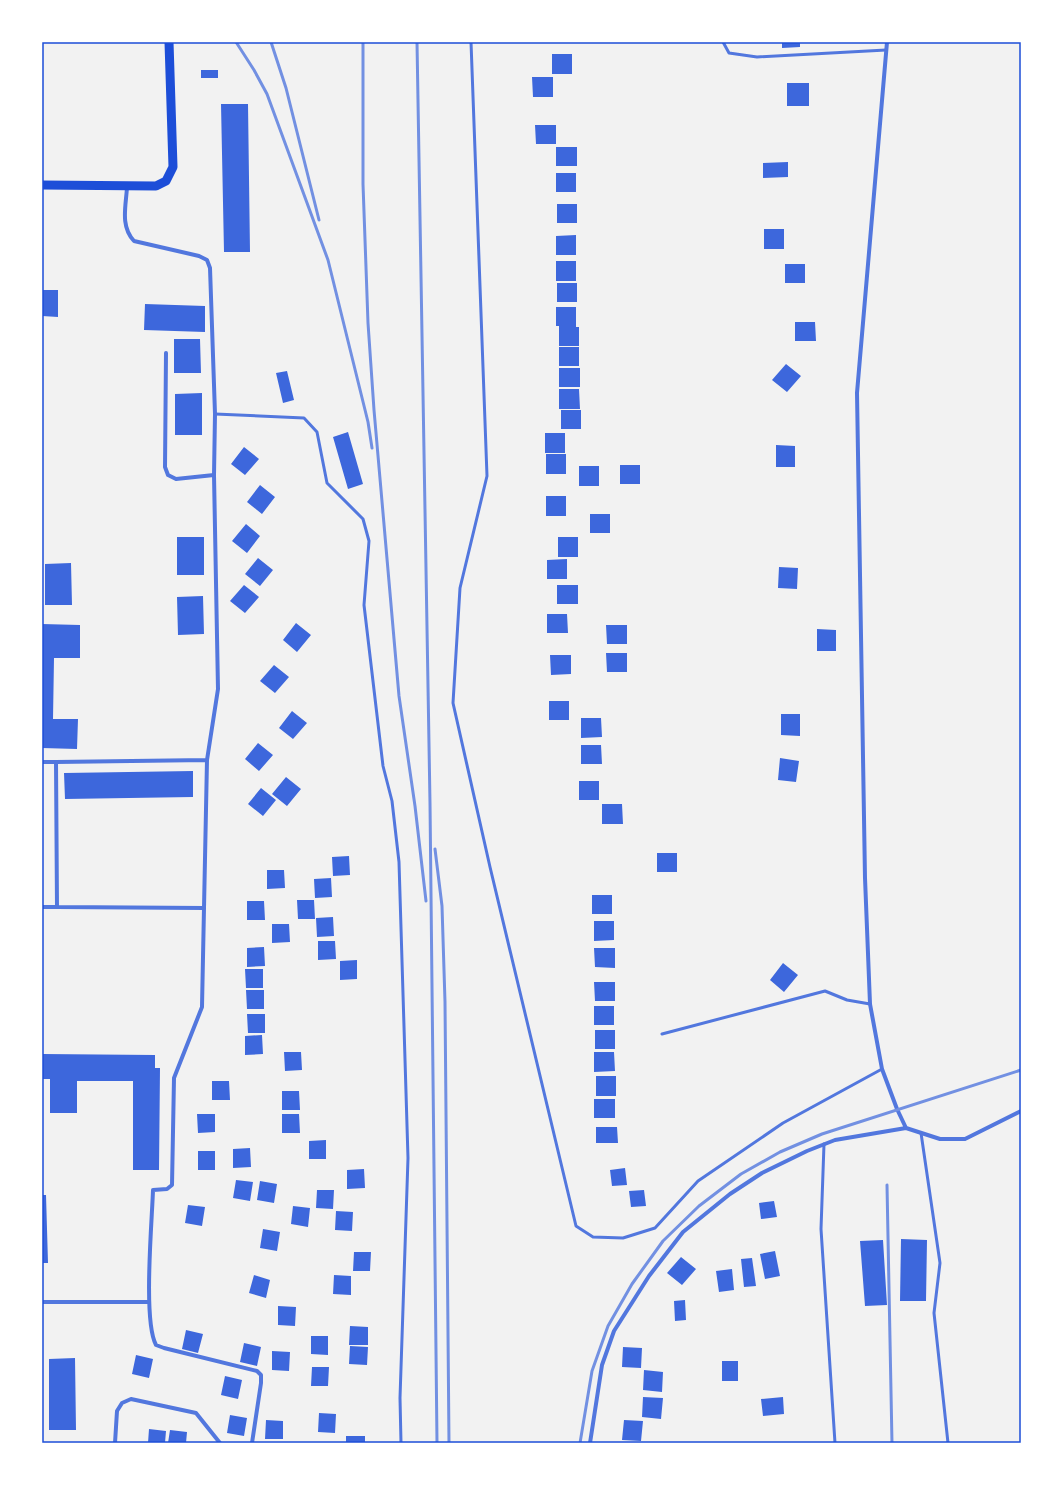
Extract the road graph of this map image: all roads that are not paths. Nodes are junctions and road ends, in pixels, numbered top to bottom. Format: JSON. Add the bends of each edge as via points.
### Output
{"nodes":[{"id":1,"x":169,"y":42,"type":"edge"},
{"id":2,"x":471,"y":42,"type":"edge"},
{"id":3,"x":723,"y":42,"type":"edge"},
{"id":4,"x":886,"y":42,"type":"edge"},
{"id":5,"x":886,"y":50,"type":"junction"},
{"id":6,"x":42,"y":185,"type":"edge"},
{"id":7,"x":127,"y":187,"type":"junction"},
{"id":8,"x":166,"y":353,"type":"dead end"},
{"id":9,"x":215,"y":414,"type":"junction"},
{"id":10,"x":214,"y":475,"type":"junction"},
{"id":11,"x":207,"y":760,"type":"junction"},
{"id":12,"x":42,"y":762,"type":"edge"},
{"id":13,"x":56,"y":762,"type":"junction"},
{"id":14,"x":42,"y":907,"type":"edge"},
{"id":15,"x":57,"y":907,"type":"junction"},
{"id":16,"x":204,"y":908,"type":"junction"},
{"id":17,"x":870,"y":1004,"type":"junction"},
{"id":18,"x":662,"y":1034,"type":"dead end"},
{"id":19,"x":882,"y":1069,"type":"junction"},
{"id":20,"x":1021,"y":1112,"type":"edge"},
{"id":21,"x":906,"y":1128,"type":"junction"},
{"id":22,"x":921,"y":1133,"type":"junction"},
{"id":23,"x":824,"y":1144,"type":"junction"},
{"id":24,"x":42,"y":1302,"type":"edge"},
{"id":25,"x":150,"y":1302,"type":"junction"},
{"id":26,"x":115,"y":1443,"type":"edge"},
{"id":27,"x":220,"y":1443,"type":"edge"},
{"id":28,"x":252,"y":1443,"type":"edge"},
{"id":29,"x":401,"y":1443,"type":"edge"},
{"id":30,"x":590,"y":1443,"type":"edge"},
{"id":31,"x":835,"y":1443,"type":"edge"},
{"id":32,"x":948,"y":1443,"type":"edge"}],
"edges":[{"from":1,"to":7,"type":"highway","via":[[174,167],[166,181],[156,186]]},
{"from":2,"to":19,"type":"lane","via":[[487,476],[460,588],[453,703],[491,875],[576,1226],[594,1237],[623,1238],[656,1228],[698,1181],[783,1123]]},
{"from":3,"to":5,"type":"lane","via":[[729,53],[756,57]]},
{"from":4,"to":5,"type":"street"},
{"from":5,"to":17,"type":"street","via":[[857,392],[864,878]]},
{"from":6,"to":7,"type":"highway"},
{"from":7,"to":9,"type":"street","via":[[125,224],[128,234],[134,241],[207,260],[210,268]]},
{"from":8,"to":10,"type":"street","via":[[165,467],[168,475],[176,479]]},
{"from":9,"to":10,"type":"street"},
{"from":9,"to":29,"type":"lane","via":[[304,418],[317,432],[326,483],[363,519],[369,541],[364,605],[383,766],[392,801],[399,862],[408,1158],[400,1390]]},
{"from":10,"to":11,"type":"street","via":[[218,689]]},
{"from":11,"to":13,"type":"street"},
{"from":11,"to":16,"type":"street"},
{"from":12,"to":13,"type":"street"},
{"from":13,"to":15,"type":"street"},
{"from":14,"to":15,"type":"street"},
{"from":15,"to":16,"type":"street"},
{"from":16,"to":25,"type":"street","via":[[202,1007],[174,1078],[172,1185],[167,1189],[153,1190]]},
{"from":17,"to":18,"type":"lane","via":[[847,1000],[825,991]]},
{"from":17,"to":19,"type":"street"},
{"from":19,"to":21,"type":"street"},
{"from":20,"to":22,"type":"street","via":[[965,1139],[940,1139]]},
{"from":21,"to":22,"type":"street"},
{"from":21,"to":23,"type":"street"},
{"from":22,"to":32,"type":"lane","via":[[940,1263],[934,1313]]},
{"from":23,"to":30,"type":"street","via":[[762,1173],[730,1194],[683,1232],[654,1270],[614,1332],[602,1365]]},
{"from":23,"to":31,"type":"lane","via":[[821,1229]]},
{"from":24,"to":25,"type":"street"},
{"from":25,"to":28,"type":"street","via":[[152,1337],[156,1345],[257,1371],[260,1375]]},
{"from":26,"to":27,"type":"street","via":[[117,1410],[122,1403],[131,1399],[196,1413]]}]}
